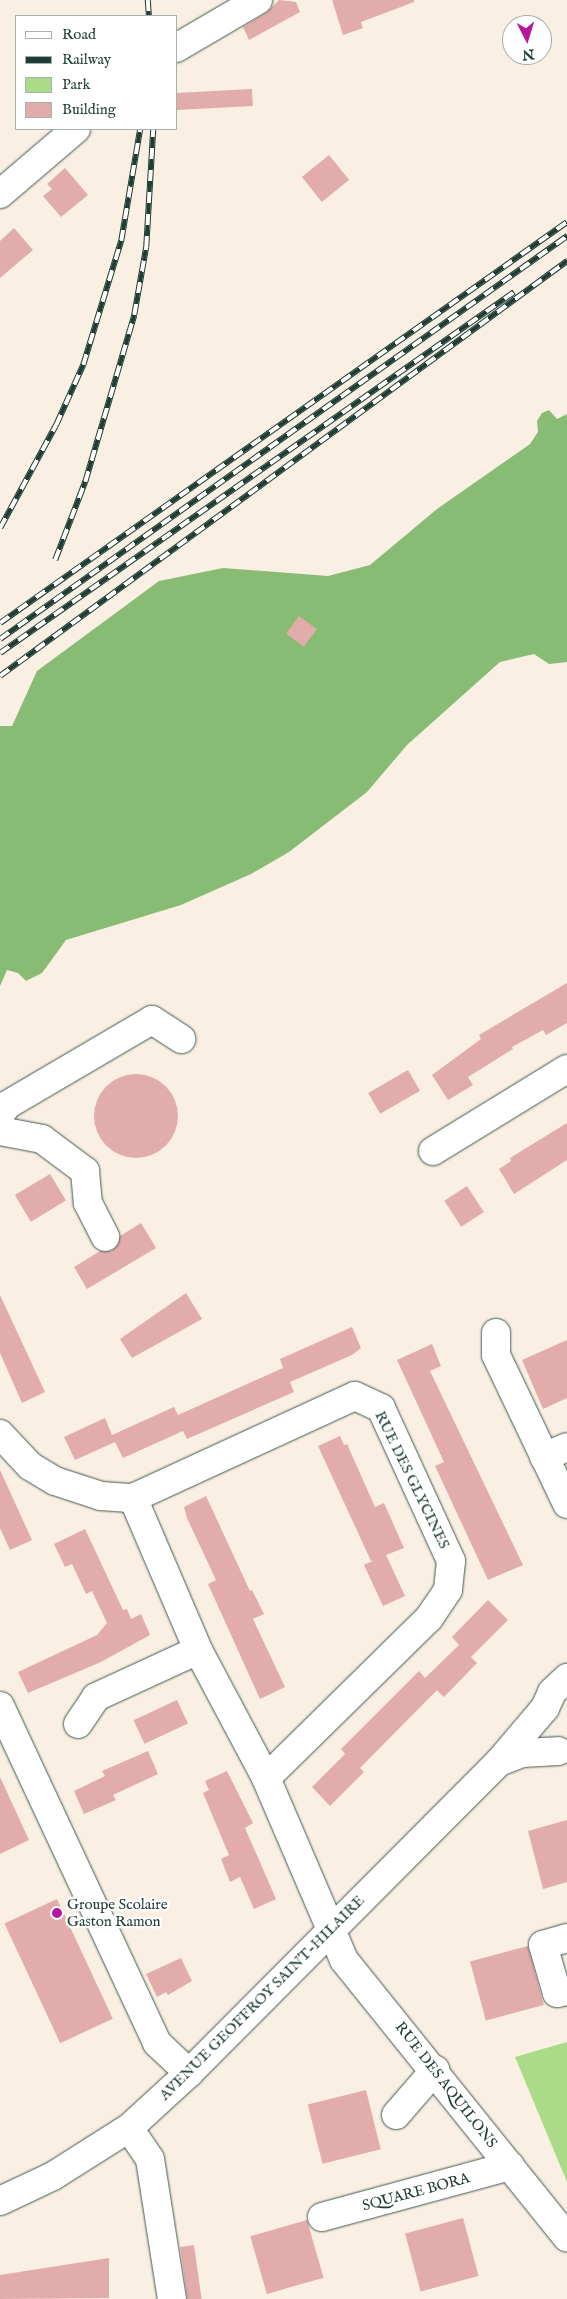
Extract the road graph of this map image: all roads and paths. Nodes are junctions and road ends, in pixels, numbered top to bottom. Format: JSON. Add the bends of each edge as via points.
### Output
{"nodes":[{"id":1,"x":258,"y":0,"type":"edge"},
{"id":2,"x":178,"y":47,"type":"edge"},
{"id":3,"x":75,"y":130,"type":"edge"},
{"id":4,"x":0,"y":194,"type":"edge"},
{"id":5,"x":181,"y":1039,"type":"dead end"},
{"id":6,"x":567,"y":1069,"type":"edge"},
{"id":7,"x":0,"y":1115,"type":"edge"},
{"id":8,"x":0,"y":1131,"type":"edge"},
{"id":9,"x":433,"y":1151,"type":"dead end"},
{"id":10,"x":104,"y":1237,"type":"dead end"},
{"id":11,"x":496,"y":1333,"type":"dead end"},
{"id":12,"x":0,"y":1434,"type":"edge"},
{"id":13,"x":555,"y":1452,"type":"edge"},
{"id":14,"x":133,"y":1498,"type":"junction"},
{"id":15,"x":567,"y":1504,"type":"edge"},
{"id":16,"x":198,"y":1650,"type":"junction"},
{"id":17,"x":567,"y":1678,"type":"edge"},
{"id":18,"x":0,"y":1706,"type":"edge"},
{"id":19,"x":545,"y":1708,"type":"junction"},
{"id":20,"x":78,"y":1724,"type":"dead end"},
{"id":21,"x":563,"y":1754,"type":"edge"},
{"id":22,"x":499,"y":1762,"type":"junction"},
{"id":23,"x":266,"y":1778,"type":"junction"},
{"id":24,"x":330,"y":1930,"type":"junction"},
{"id":25,"x":567,"y":1938,"type":"edge"},
{"id":26,"x":567,"y":1991,"type":"edge"},
{"id":27,"x":435,"y":2070,"type":"junction"},
{"id":28,"x":189,"y":2073,"type":"junction"},
{"id":29,"x":396,"y":2115,"type":"dead end"},
{"id":30,"x":129,"y":2128,"type":"junction"},
{"id":31,"x":510,"y":2166,"type":"junction"},
{"id":32,"x":0,"y":2200,"type":"edge"},
{"id":33,"x":322,"y":2217,"type":"dead end"},
{"id":34,"x":567,"y":2237,"type":"edge"},
{"id":35,"x":172,"y":2299,"type":"edge"}],
"edges":[{"from":1,"to":2,"type":"street"},
{"from":3,"to":4,"type":"street"},
{"from":5,"to":7,"type":"street","via":[[152,1020],[7,1105]]},
{"from":6,"to":9,"type":"street"},
{"from":8,"to":10,"type":"street","via":[[42,1139],[85,1171],[88,1203]]},
{"from":11,"to":13,"type":"street","via":[[496,1355]]},
{"from":12,"to":14,"type":"street","name":"RUE DES GLYCINES","via":[[30,1466],[56,1481],[101,1496]]},
{"from":13,"to":15,"type":"street"},
{"from":14,"to":16,"type":"street"},
{"from":14,"to":23,"type":"street","name":"RUE DES GLYCINES","via":[[355,1396],[380,1408],[451,1561],[448,1590],[429,1618]]},
{"from":16,"to":20,"type":"street","via":[[96,1697]]},
{"from":16,"to":23,"type":"street"},
{"from":17,"to":19,"type":"street","name":"AVENUE GEOFFROY SAINT-HILAIRE","via":[[552,1692]]},
{"from":18,"to":28,"type":"street","via":[[157,2043]]},
{"from":19,"to":21,"type":"street","name":"AVENUE GEOFFROY SAINT-HILAIRE","via":[[545,1725]]},
{"from":19,"to":22,"type":"street","name":"AVENUE GEOFFROY SAINT-HILAIRE"},
{"from":21,"to":22,"type":"street","name":"AVENUE GEOFFROY SAINT-HILAIRE","via":[[522,1753]]},
{"from":22,"to":24,"type":"street","name":"AVENUE GEOFFROY SAINT-HILAIRE"},
{"from":23,"to":24,"type":"street"},
{"from":24,"to":27,"type":"street","name":"RUE DES AQUILONS","via":[[344,1960]]},
{"from":24,"to":28,"type":"street","name":"AVENUE GEOFFROY SAINT-HILAIRE"},
{"from":25,"to":26,"type":"street","via":[[543,1944],[557,1994]]},
{"from":27,"to":29,"type":"street"},
{"from":27,"to":31,"type":"street","name":"RUE DES AQUILONS"},
{"from":28,"to":30,"type":"street","name":"AVENUE GEOFFROY SAINT-HILAIRE"},
{"from":30,"to":32,"type":"street","name":"AVENUE GEOFFROY SAINT-HILAIRE","via":[[54,2176]]},
{"from":30,"to":35,"type":"street","via":[[150,2159]]},
{"from":31,"to":33,"type":"street","name":"SQUARE BORA"},
{"from":31,"to":34,"type":"street","name":"RUE DES AQUILONS"}]}
